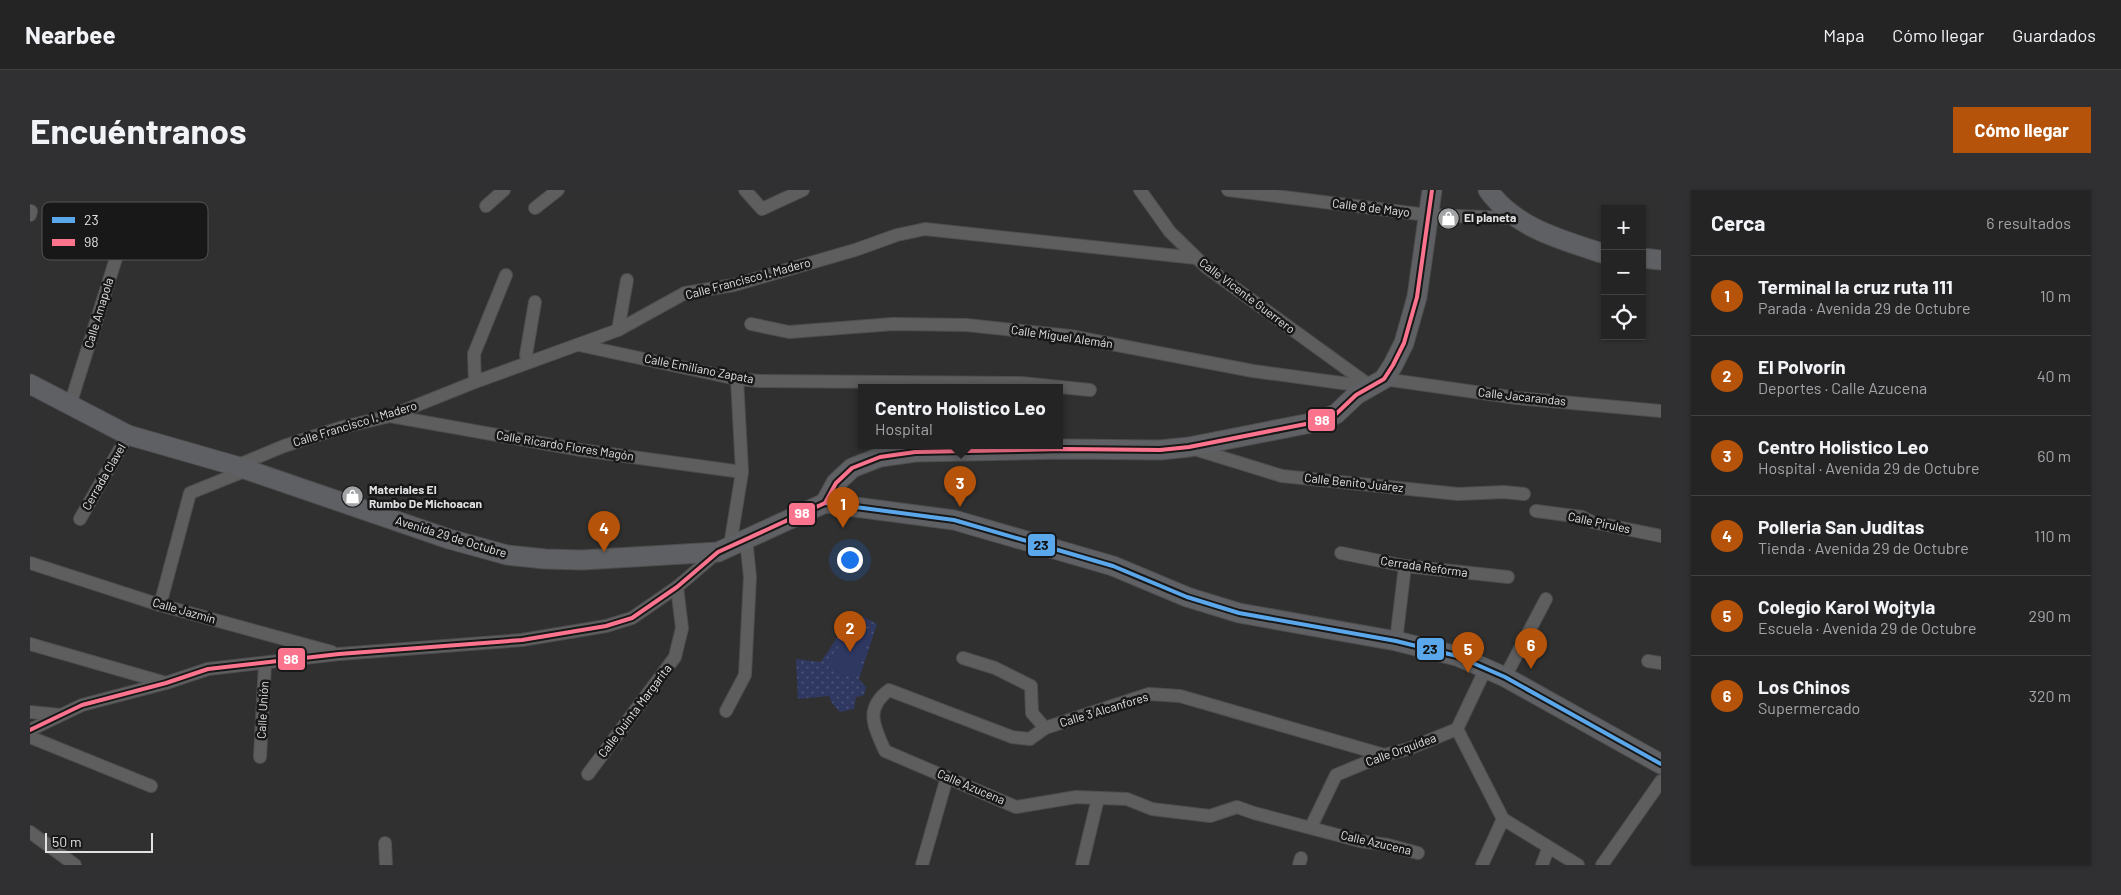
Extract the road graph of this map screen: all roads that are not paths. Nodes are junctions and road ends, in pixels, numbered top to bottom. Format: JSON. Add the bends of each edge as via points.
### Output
{"nodes":[{"id":1,"x":504,"y":190,"type":"edge"},
{"id":2,"x":558,"y":190,"type":"edge"},
{"id":3,"x":745,"y":190,"type":"edge"},
{"id":4,"x":803,"y":190,"type":"edge"},
{"id":5,"x":1140,"y":190,"type":"edge"},
{"id":6,"x":1228,"y":190,"type":"edge"},
{"id":7,"x":1432,"y":190,"type":"edge"},
{"id":8,"x":1488,"y":190,"type":"edge"},
{"id":9,"x":486,"y":206,"type":"dead end"},
{"id":10,"x":535,"y":208,"type":"dead end"},
{"id":11,"x":1427,"y":214,"type":"junction"},
{"id":12,"x":1515,"y":218,"type":"junction"},
{"id":13,"x":1601,"y":253,"type":"edge"},
{"id":14,"x":1196,"y":258,"type":"junction"},
{"id":15,"x":1646,"y":258,"type":"edge"},
{"id":16,"x":115,"y":260,"type":"edge"},
{"id":17,"x":1661,"y":260,"type":"edge"},
{"id":18,"x":506,"y":275,"type":"dead end"},
{"id":19,"x":627,"y":280,"type":"dead end"},
{"id":20,"x":535,"y":302,"type":"dead end"},
{"id":21,"x":751,"y":324,"type":"dead end"},
{"id":22,"x":618,"y":330,"type":"junction"},
{"id":23,"x":579,"y":345,"type":"junction"},
{"id":24,"x":530,"y":362,"type":"junction"},
{"id":25,"x":737,"y":379,"type":"junction"},
{"id":26,"x":475,"y":382,"type":"junction"},
{"id":27,"x":1377,"y":383,"type":"junction"},
{"id":28,"x":30,"y":384,"type":"edge"},
{"id":29,"x":1032,"y":384,"type":"edge"},
{"id":30,"x":1063,"y":387,"type":"edge"},
{"id":31,"x":1090,"y":390,"type":"dead end"},
{"id":32,"x":70,"y":405,"type":"junction"},
{"id":33,"x":1661,"y":410,"type":"edge"},
{"id":34,"x":390,"y":416,"type":"junction"},
{"id":35,"x":128,"y":436,"type":"junction"},
{"id":36,"x":1189,"y":447,"type":"junction"},
{"id":37,"x":242,"y":468,"type":"junction"},
{"id":38,"x":742,"y":472,"type":"junction"},
{"id":39,"x":1524,"y":494,"type":"dead end"},
{"id":40,"x":825,"y":503,"type":"junction"},
{"id":41,"x":1536,"y":511,"type":"dead end"},
{"id":42,"x":80,"y":519,"type":"dead end"},
{"id":43,"x":1661,"y":536,"type":"edge"},
{"id":44,"x":731,"y":546,"type":"junction"},
{"id":45,"x":1341,"y":552,"type":"dead end"},
{"id":46,"x":30,"y":563,"type":"edge"},
{"id":47,"x":1405,"y":566,"type":"junction"},
{"id":48,"x":1508,"y":577,"type":"dead end"},
{"id":49,"x":678,"y":587,"type":"junction"},
{"id":50,"x":1546,"y":599,"type":"dead end"},
{"id":51,"x":160,"y":605,"type":"junction"},
{"id":52,"x":1396,"y":641,"type":"junction"},
{"id":53,"x":30,"y":644,"type":"edge"},
{"id":54,"x":339,"y":654,"type":"junction"},
{"id":55,"x":963,"y":658,"type":"dead end"},
{"id":56,"x":266,"y":664,"type":"junction"},
{"id":57,"x":1486,"y":668,"type":"junction"},
{"id":58,"x":1505,"y":677,"type":"junction"},
{"id":59,"x":166,"y":683,"type":"junction"},
{"id":60,"x":889,"y":690,"type":"joint"},
{"id":61,"x":726,"y":711,"type":"dead end"},
{"id":62,"x":30,"y":712,"type":"edge"},
{"id":63,"x":62,"y":715,"type":"junction"},
{"id":64,"x":1045,"y":728,"type":"junction"},
{"id":65,"x":1457,"y":729,"type":"junction"},
{"id":66,"x":30,"y":730,"type":"edge"},
{"id":67,"x":30,"y":737,"type":"edge"},
{"id":68,"x":1384,"y":754,"type":"junction"},
{"id":69,"x":260,"y":757,"type":"dead end"},
{"id":70,"x":1661,"y":764,"type":"edge"},
{"id":71,"x":588,"y":774,"type":"dead end"},
{"id":72,"x":947,"y":777,"type":"junction"},
{"id":73,"x":1661,"y":781,"type":"edge"},
{"id":74,"x":151,"y":786,"type":"dead end"},
{"id":75,"x":1098,"y":798,"type":"junction"},
{"id":76,"x":1502,"y":819,"type":"junction"},
{"id":77,"x":1311,"y":827,"type":"junction"},
{"id":78,"x":30,"y":832,"type":"edge"},
{"id":79,"x":385,"y":843,"type":"dead end"},
{"id":80,"x":1548,"y":848,"type":"junction"},
{"id":81,"x":1418,"y":853,"type":"dead end"},
{"id":82,"x":74,"y":865,"type":"edge"},
{"id":83,"x":386,"y":865,"type":"edge"},
{"id":84,"x":922,"y":865,"type":"edge"},
{"id":85,"x":1082,"y":865,"type":"edge"},
{"id":86,"x":1482,"y":865,"type":"edge"},
{"id":87,"x":1542,"y":865,"type":"edge"},
{"id":88,"x":1578,"y":865,"type":"edge"},
{"id":89,"x":1602,"y":865,"type":"edge"}],
"edges":[{"from":1,"to":9,"type":"street"},
{"from":2,"to":10,"type":"street"},
{"from":3,"to":4,"type":"street","via":[[762,208]]},
{"from":5,"to":14,"type":"street","name":"Calle Vicente Guerrero","via":[[1170,232]]},
{"from":6,"to":11,"type":"street","name":"Calle 8 de Mayo"},
{"from":7,"to":11,"type":"street"},
{"from":8,"to":12,"type":"street","via":[[1497,203]]},
{"from":11,"to":12,"type":"street","name":"Calle 8 de Mayo"},
{"from":11,"to":27,"type":"street","via":[[1416,297],[1404,343]]},
{"from":12,"to":13,"type":"street","via":[[1543,233]]},
{"from":14,"to":22,"type":"street","name":"Calle Francisco I. Madero","via":[[925,229],[734,285],[685,293]]},
{"from":14,"to":27,"type":"street","name":"Calle Vicente Guerrero"},
{"from":15,"to":17,"type":"street"},
{"from":16,"to":32,"type":"street","name":"Calle Amapola"},
{"from":18,"to":26,"type":"street","via":[[474,354]]},
{"from":19,"to":22,"type":"street"},
{"from":20,"to":24,"type":"street","via":[[526,355]]},
{"from":21,"to":27,"type":"street","name":"Calle Miguel Alemán","via":[[789,332],[893,324],[967,325],[1070,336],[1253,371]]},
{"from":22,"to":23,"type":"street","name":"Calle Francisco I. Madero"},
{"from":23,"to":24,"type":"street","name":"Calle Francisco I. Madero"},
{"from":23,"to":25,"type":"street","name":"Calle Emiliano Zapata"},
{"from":24,"to":26,"type":"street","name":"Calle Francisco I. Madero"},
{"from":25,"to":29,"type":"street","name":"Calle Emiliano Zapata"},
{"from":25,"to":38,"type":"street"},
{"from":26,"to":34,"type":"street","name":"Calle Francisco I. Madero"},
{"from":27,"to":33,"type":"street","name":"Calle Jacarandas"},
{"from":27,"to":36,"type":"street","via":[[1356,395],[1336,414],[1316,422]]},
{"from":28,"to":32,"type":"street","name":"Avenida 29 de Octubre"},
{"from":30,"to":31,"type":"street","name":"Calle Emiliano Zapata"},
{"from":32,"to":35,"type":"street","name":"Avenida 29 de Octubre"},
{"from":34,"to":37,"type":"street","name":"Calle Francisco I. Madero","via":[[284,446]]},
{"from":34,"to":38,"type":"street","name":"Calle Ricardo Flores Magón","via":[[581,450]]},
{"from":35,"to":37,"type":"street","name":"Avenida 29 de Octubre"},
{"from":35,"to":42,"type":"street","name":"Cerrada Clavel"},
{"from":36,"to":39,"type":"street","name":"Calle Benito Juárez","via":[[1282,476],[1458,494]]},
{"from":36,"to":40,"type":"street","via":[[915,452],[880,457],[852,468],[836,484]]},
{"from":37,"to":44,"type":"street","name":"Avenida 29 de Octubre","via":[[449,539],[507,555],[582,560]]},
{"from":37,"to":51,"type":"street","name":"Calle Francisco I. Madero","via":[[190,493]]},
{"from":38,"to":44,"type":"street"},
{"from":40,"to":44,"type":"street"},
{"from":40,"to":52,"type":"street","via":[[954,520],[1113,566],[1187,597],[1239,614]]},
{"from":41,"to":43,"type":"street","name":"Calle Pirules"},
{"from":44,"to":49,"type":"street"},
{"from":44,"to":61,"type":"street","via":[[750,577],[744,675]]},
{"from":45,"to":47,"type":"street","name":"Cerrada Reforma"},
{"from":46,"to":51,"type":"street","name":"Calle Jazmín"},
{"from":47,"to":48,"type":"street","name":"Cerrada Reforma"},
{"from":47,"to":52,"type":"street"},
{"from":49,"to":54,"type":"street","via":[[632,618],[606,626],[522,640]]},
{"from":49,"to":71,"type":"street","name":"Calle Quinta Margarita","via":[[682,628],[675,657]]},
{"from":50,"to":58,"type":"street"},
{"from":51,"to":54,"type":"street","name":"Calle Jazmín"},
{"from":52,"to":57,"type":"street","via":[[1457,656]]},
{"from":53,"to":59,"type":"street"},
{"from":54,"to":56,"type":"street"},
{"from":55,"to":64,"type":"street","via":[[995,668],[1031,686],[1032,713]]},
{"from":56,"to":59,"type":"street","via":[[208,669]]},
{"from":56,"to":69,"type":"street","name":"Calle Unión"},
{"from":57,"to":58,"type":"street"},
{"from":57,"to":65,"type":"street"},
{"from":58,"to":70,"type":"street"},
{"from":59,"to":63,"type":"street","via":[[82,705]]},
{"from":60,"to":64,"type":"street","name":"Calle 3 Alcanfores","via":[[1012,737],[1030,739]]},
{"from":60,"to":72,"type":"street","name":"Calle Azucena","via":[[878,699],[872,715],[884,751]]},
{"from":62,"to":63,"type":"street"},
{"from":63,"to":66,"type":"street"},
{"from":64,"to":68,"type":"street","name":"Calle 3 Alcanfores","via":[[1149,694],[1180,696]]},
{"from":65,"to":68,"type":"street","name":"Calle Orquídea","via":[[1408,749]]},
{"from":65,"to":76,"type":"street"},
{"from":67,"to":74,"type":"street"},
{"from":68,"to":77,"type":"street","name":"Calle Orquídea","via":[[1336,775]]},
{"from":72,"to":75,"type":"street","name":"Calle Azucena","via":[[1016,807],[1076,797]]},
{"from":72,"to":84,"type":"street"},
{"from":73,"to":89,"type":"street"},
{"from":75,"to":77,"type":"street","name":"Calle Azucena","via":[[1127,799],[1152,808],[1210,816],[1237,807]]},
{"from":75,"to":85,"type":"street"},
{"from":76,"to":80,"type":"street"},
{"from":76,"to":86,"type":"street"},
{"from":77,"to":81,"type":"street","name":"Calle Azucena"},
{"from":78,"to":82,"type":"street"},
{"from":79,"to":83,"type":"street"},
{"from":80,"to":87,"type":"street"},
{"from":80,"to":88,"type":"street"}]}
